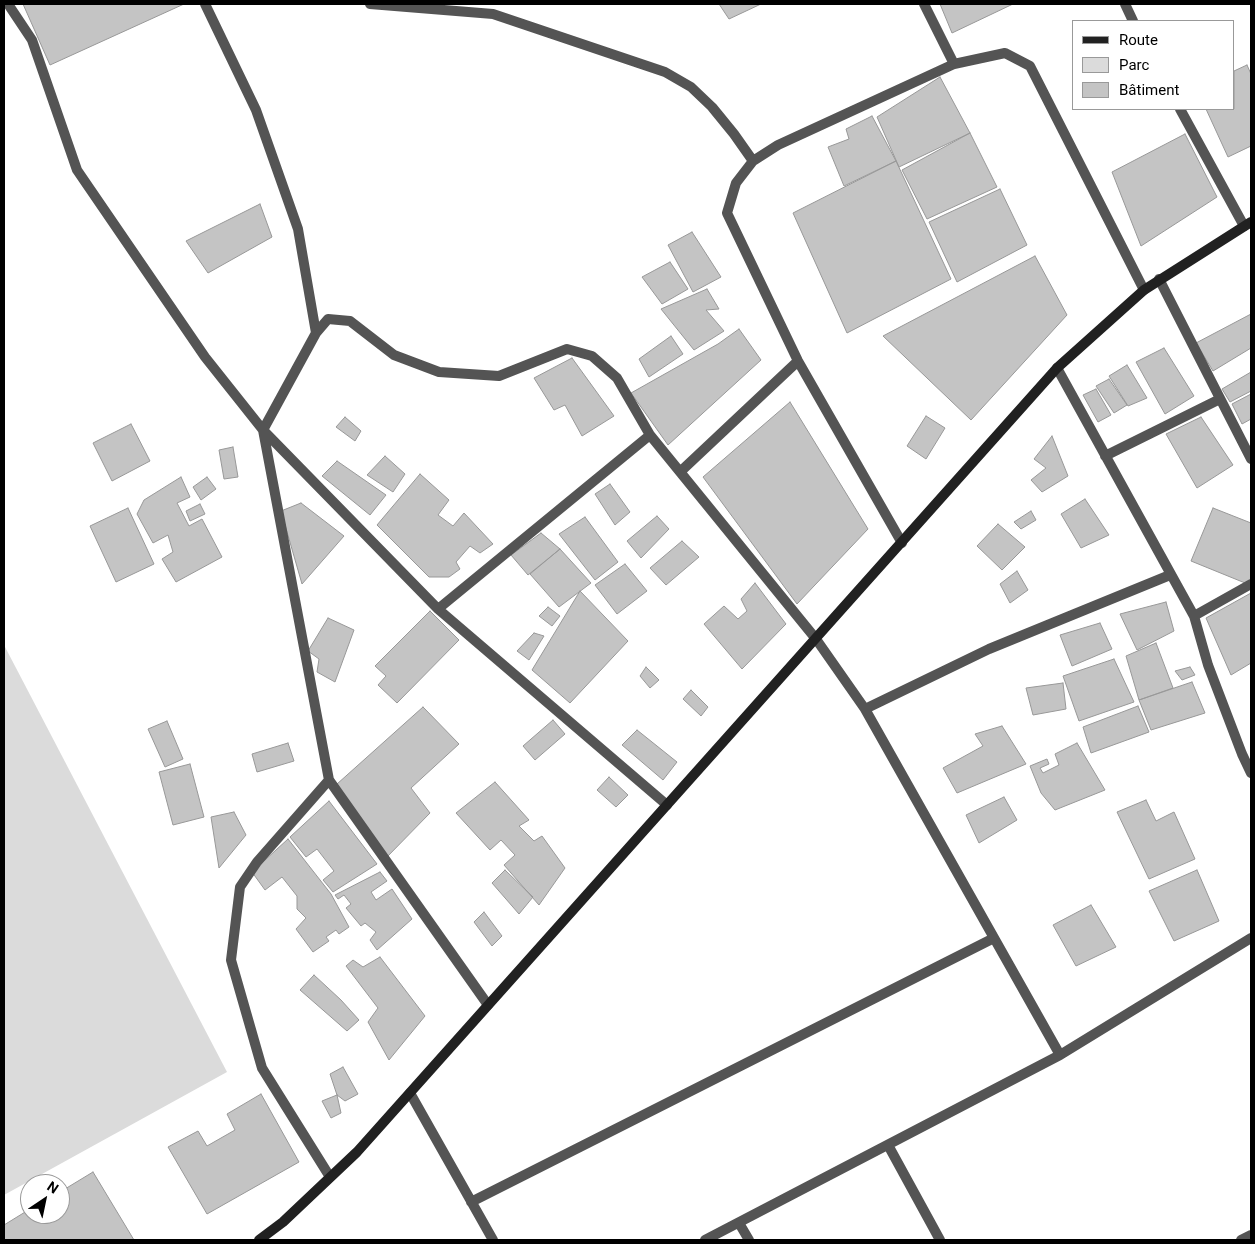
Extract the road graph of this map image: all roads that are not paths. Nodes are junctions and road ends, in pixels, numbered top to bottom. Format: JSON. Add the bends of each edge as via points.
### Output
{"nodes":[{"id":1,"x":8,"y":4,"type":"edge"},
{"id":2,"x":205,"y":4,"type":"edge"},
{"id":3,"x":370,"y":4,"type":"edge"},
{"id":4,"x":924,"y":4,"type":"edge"},
{"id":5,"x":1125,"y":4,"type":"edge"},
{"id":6,"x":1133,"y":20,"type":"edge"},
{"id":7,"x":954,"y":64,"type":"junction"},
{"id":8,"x":1181,"y":110,"type":"edge"},
{"id":9,"x":753,"y":161,"type":"junction"},
{"id":10,"x":1248,"y":224,"type":"edge"},
{"id":11,"x":1159,"y":279,"type":"junction"},
{"id":12,"x":1144,"y":290,"type":"junction"},
{"id":13,"x":316,"y":333,"type":"junction"},
{"id":14,"x":798,"y":361,"type":"junction"},
{"id":15,"x":1057,"y":368,"type":"junction"},
{"id":16,"x":1220,"y":399,"type":"junction"},
{"id":17,"x":264,"y":430,"type":"junction"},
{"id":18,"x":650,"y":435,"type":"junction"},
{"id":19,"x":1105,"y":456,"type":"junction"},
{"id":20,"x":1251,"y":459,"type":"edge"},
{"id":21,"x":680,"y":472,"type":"junction"},
{"id":22,"x":902,"y":542,"type":"junction"},
{"id":23,"x":1170,"y":575,"type":"junction"},
{"id":24,"x":1251,"y":584,"type":"edge"},
{"id":25,"x":438,"y":608,"type":"junction"},
{"id":26,"x":1194,"y":616,"type":"junction"},
{"id":27,"x":816,"y":639,"type":"junction"},
{"id":28,"x":865,"y":709,"type":"junction"},
{"id":29,"x":1251,"y":773,"type":"edge"},
{"id":30,"x":329,"y":780,"type":"junction"},
{"id":31,"x":667,"y":805,"type":"junction"},
{"id":32,"x":994,"y":938,"type":"junction"},
{"id":33,"x":1251,"y":938,"type":"edge"},
{"id":34,"x":488,"y":1005,"type":"junction"},
{"id":35,"x":1060,"y":1055,"type":"junction"},
{"id":36,"x":410,"y":1093,"type":"junction"},
{"id":37,"x":888,"y":1145,"type":"junction"},
{"id":38,"x":330,"y":1177,"type":"junction"},
{"id":39,"x":471,"y":1202,"type":"junction"},
{"id":40,"x":739,"y":1223,"type":"junction"},
{"id":41,"x":1251,"y":1235,"type":"edge"},
{"id":42,"x":259,"y":1240,"type":"edge"},
{"id":43,"x":493,"y":1240,"type":"edge"},
{"id":44,"x":704,"y":1240,"type":"edge"},
{"id":45,"x":748,"y":1240,"type":"edge"},
{"id":46,"x":940,"y":1240,"type":"edge"},
{"id":47,"x":1241,"y":1240,"type":"edge"}],
"edges":[{"from":1,"to":17,"type":"street","via":[[32,40],[77,170],[205,357]]},
{"from":2,"to":13,"type":"street","via":[[256,110],[298,229]]},
{"from":3,"to":9,"type":"street","via":[[493,14],[665,72],[691,87],[712,107]]},
{"from":4,"to":7,"type":"street"},
{"from":5,"to":6,"type":"street"},
{"from":7,"to":9,"type":"street","via":[[778,145]]},
{"from":7,"to":12,"type":"street","via":[[1005,53],[1030,66]]},
{"from":8,"to":10,"type":"street"},
{"from":9,"to":14,"type":"street","via":[[736,183],[727,213]]},
{"from":10,"to":11,"type":"main road"},
{"from":11,"to":12,"type":"main road"},
{"from":11,"to":16,"type":"street"},
{"from":12,"to":15,"type":"main road"},
{"from":13,"to":17,"type":"street"},
{"from":13,"to":18,"type":"street","via":[[328,319],[350,321],[394,355],[439,372],[499,376],[568,349],[592,356],[617,378]]},
{"from":14,"to":21,"type":"street"},
{"from":14,"to":22,"type":"street"},
{"from":15,"to":19,"type":"street"},
{"from":15,"to":22,"type":"main road"},
{"from":16,"to":19,"type":"street"},
{"from":16,"to":20,"type":"street"},
{"from":17,"to":25,"type":"street"},
{"from":17,"to":30,"type":"street"},
{"from":18,"to":21,"type":"street"},
{"from":18,"to":25,"type":"street"},
{"from":19,"to":23,"type":"street"},
{"from":21,"to":27,"type":"street"},
{"from":22,"to":27,"type":"main road"},
{"from":23,"to":26,"type":"street"},
{"from":23,"to":28,"type":"street","via":[[989,649]]},
{"from":24,"to":26,"type":"street"},
{"from":25,"to":31,"type":"street"},
{"from":26,"to":29,"type":"street","via":[[1208,666]]},
{"from":27,"to":28,"type":"street"},
{"from":27,"to":31,"type":"main road"},
{"from":28,"to":32,"type":"street"},
{"from":30,"to":34,"type":"street"},
{"from":30,"to":38,"type":"street","via":[[257,862],[240,887],[231,960],[262,1068]]},
{"from":31,"to":34,"type":"main road"},
{"from":32,"to":35,"type":"street"},
{"from":32,"to":39,"type":"street"},
{"from":33,"to":35,"type":"street"},
{"from":34,"to":36,"type":"main road"},
{"from":35,"to":37,"type":"street"},
{"from":36,"to":38,"type":"main road"},
{"from":36,"to":39,"type":"street"},
{"from":37,"to":40,"type":"street"},
{"from":37,"to":46,"type":"street"},
{"from":38,"to":42,"type":"main road"},
{"from":39,"to":43,"type":"street"},
{"from":40,"to":44,"type":"street"},
{"from":40,"to":45,"type":"street"},
{"from":41,"to":47,"type":"street"}]}
